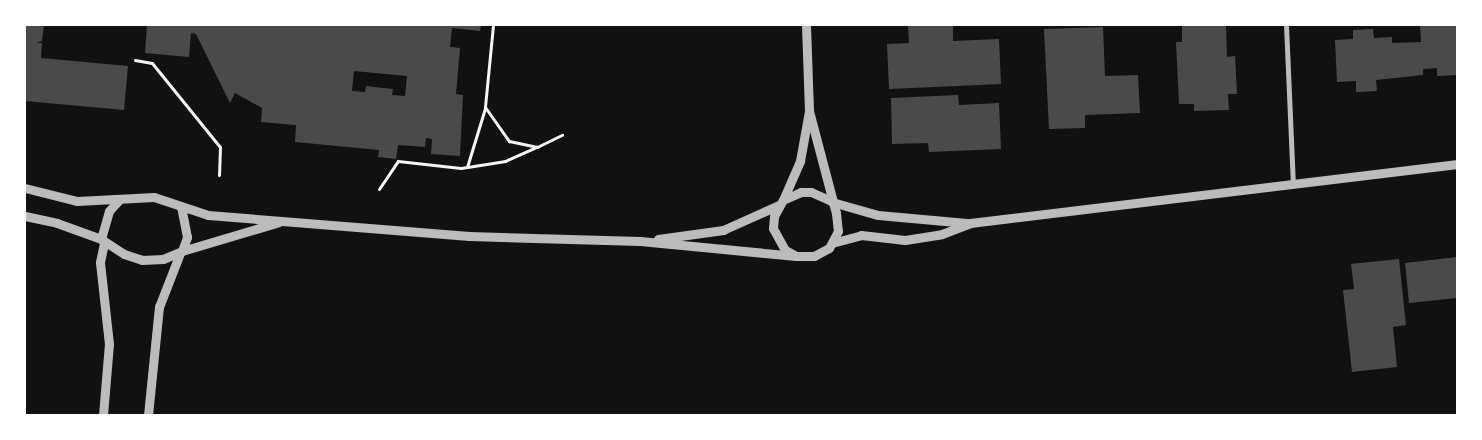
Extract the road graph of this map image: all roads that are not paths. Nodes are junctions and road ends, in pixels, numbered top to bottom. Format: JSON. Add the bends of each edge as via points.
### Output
{"nodes":[{"id":1,"x":806,"y":25,"type":"edge"},
{"id":2,"x":1286,"y":25,"type":"edge"},
{"id":3,"x":809,"y":111,"type":"junction"},
{"id":4,"x":1457,"y":164,"type":"edge"},
{"id":5,"x":1293,"y":186,"type":"junction"},
{"id":6,"x":25,"y":188,"type":"edge"},
{"id":7,"x":120,"y":199,"type":"junction"},
{"id":8,"x":832,"y":201,"type":"junction"},
{"id":9,"x":782,"y":202,"type":"junction"},
{"id":10,"x":181,"y":207,"type":"junction"},
{"id":11,"x":25,"y":216,"type":"edge"},
{"id":12,"x":284,"y":220,"type":"junction"},
{"id":13,"x":970,"y":223,"type":"junction"},
{"id":14,"x":102,"y":241,"type":"junction"},
{"id":15,"x":640,"y":241,"type":"junction"},
{"id":16,"x":832,"y":243,"type":"junction"},
{"id":17,"x":181,"y":252,"type":"junction"},
{"id":18,"x":796,"y":256,"type":"junction"},
{"id":19,"x":103,"y":415,"type":"edge"},
{"id":20,"x":148,"y":415,"type":"edge"}],
"edges":[{"from":1,"to":3,"type":"street"},
{"from":2,"to":5,"type":"street"},
{"from":3,"to":8,"type":"street"},
{"from":3,"to":9,"type":"street","via":[[800,161]]},
{"from":4,"to":5,"type":"street"},
{"from":5,"to":13,"type":"street"},
{"from":6,"to":7,"type":"street","via":[[66,200]]},
{"from":7,"to":10,"type":"street","via":[[154,197]]},
{"from":7,"to":14,"type":"street","via":[[108,211]]},
{"from":8,"to":9,"type":"street","via":[[811,192],[801,192]]},
{"from":8,"to":13,"type":"street","via":[[878,215]]},
{"from":8,"to":16,"type":"street","via":[[838,222]]},
{"from":9,"to":15,"type":"street","via":[[760,216],[723,230]]},
{"from":9,"to":18,"type":"street","via":[[774,216],[773,228],[785,250]]},
{"from":10,"to":12,"type":"street","via":[[208,215]]},
{"from":10,"to":17,"type":"street","via":[[187,237]]},
{"from":11,"to":14,"type":"street","via":[[57,223]]},
{"from":12,"to":15,"type":"street","via":[[469,236]]},
{"from":12,"to":17,"type":"street"},
{"from":13,"to":16,"type":"street","via":[[927,237],[900,240],[861,235]]},
{"from":14,"to":17,"type":"street","via":[[142,260],[163,259]]},
{"from":14,"to":19,"type":"street","via":[[100,262],[109,344]]},
{"from":15,"to":18,"type":"street"},
{"from":16,"to":18,"type":"street","via":[[814,256]]},
{"from":17,"to":20,"type":"street","via":[[159,307]]}]}
